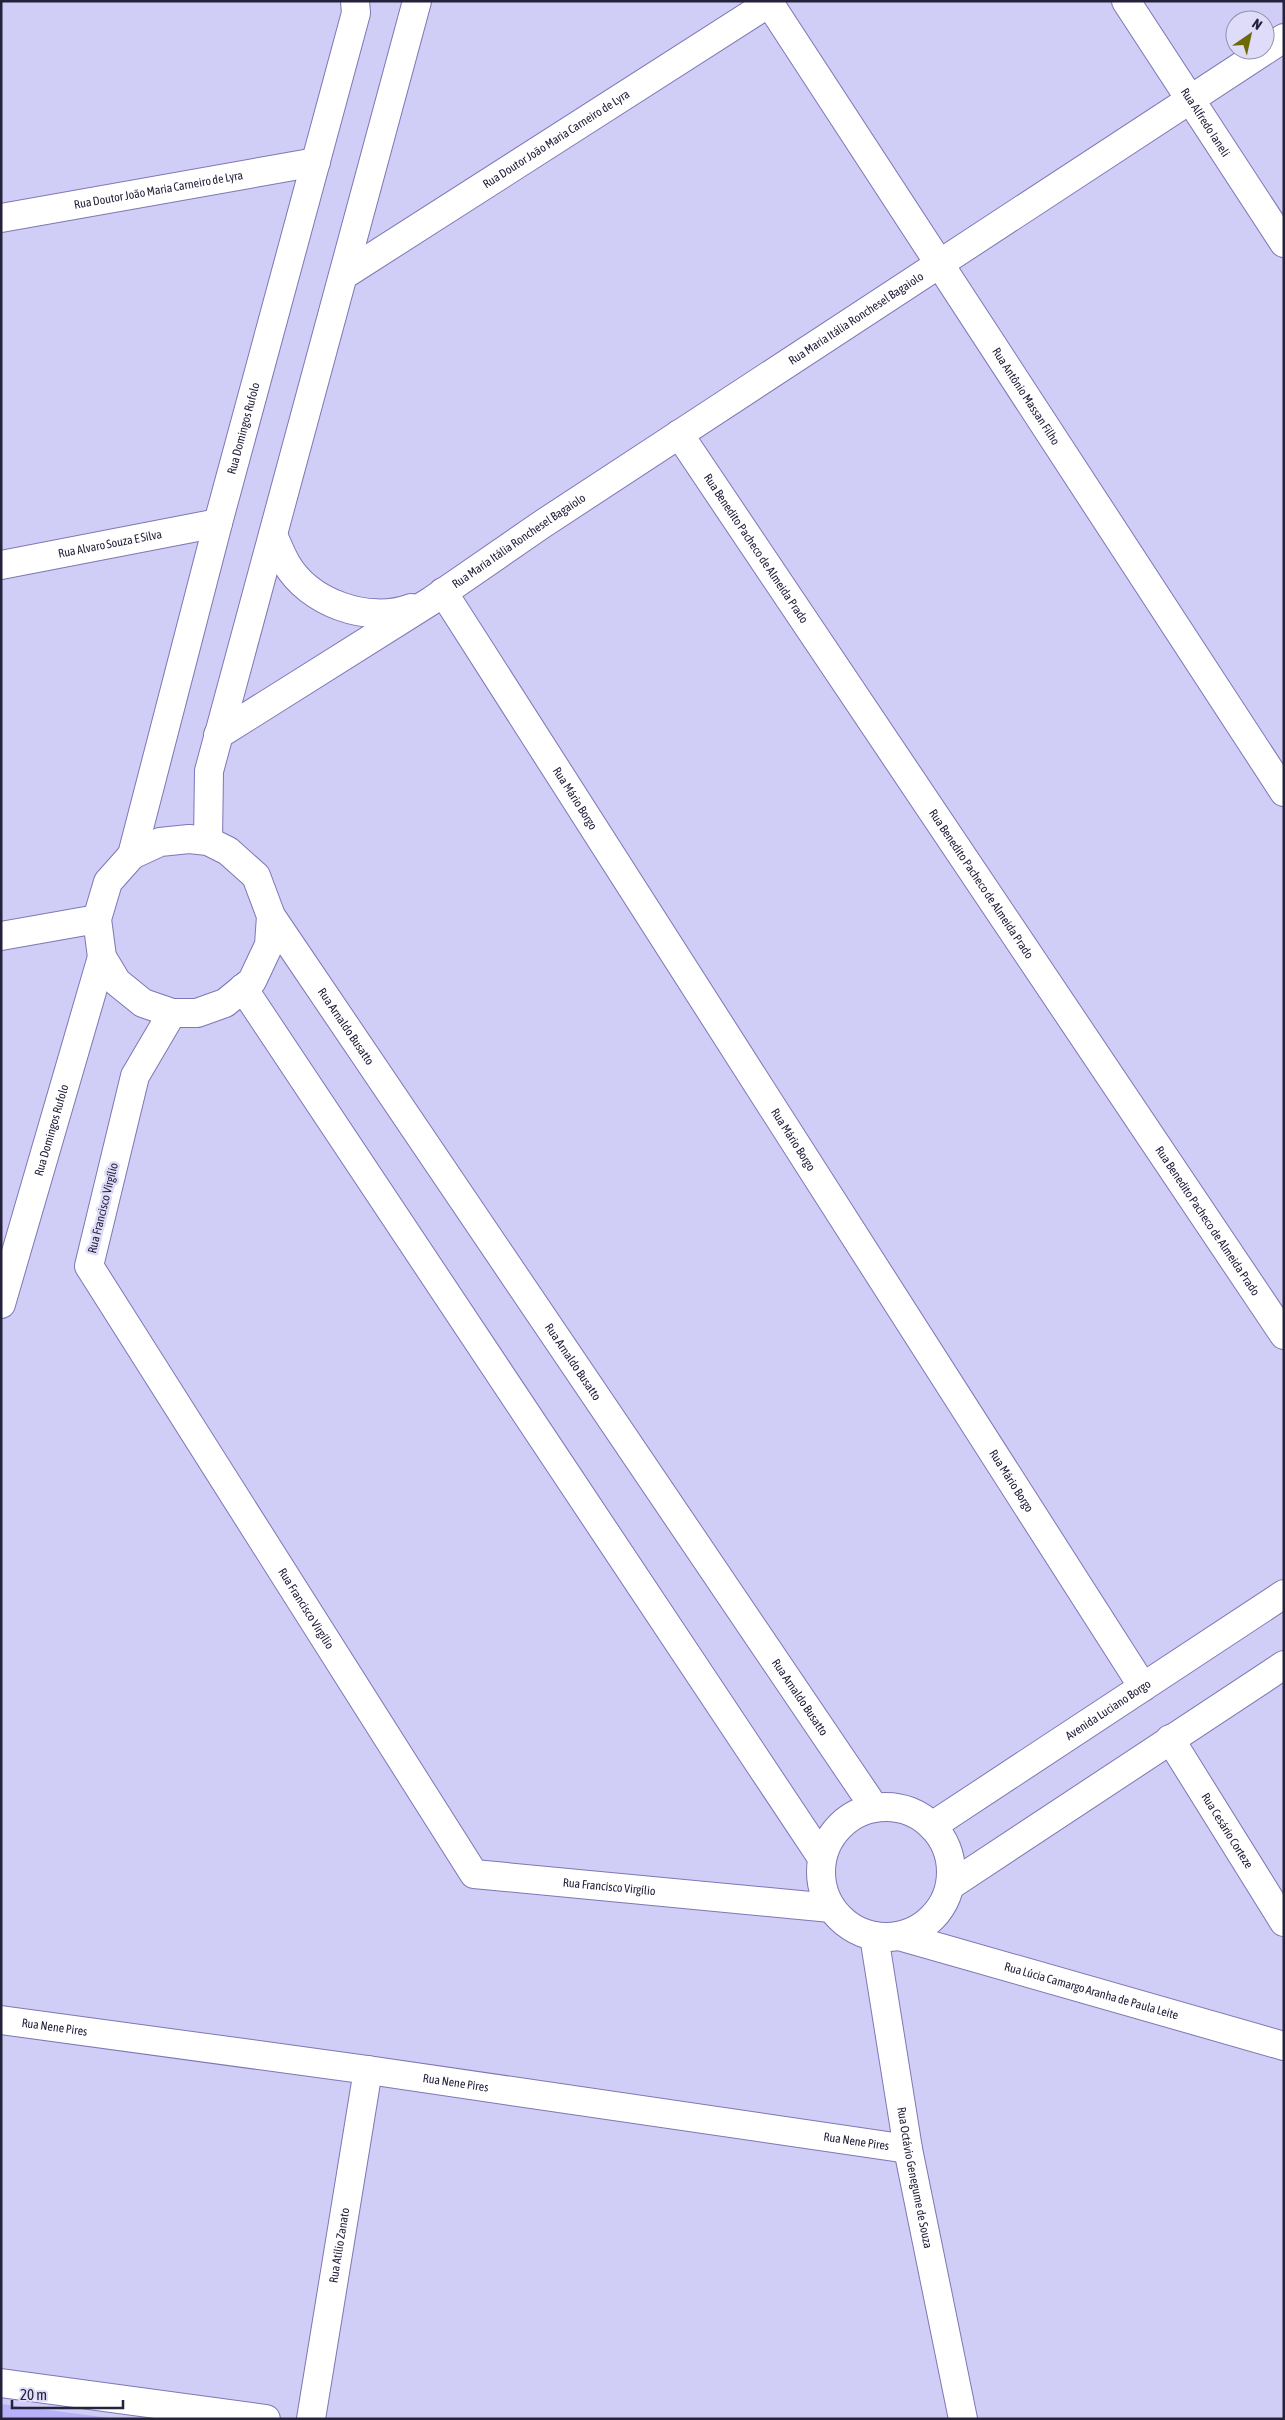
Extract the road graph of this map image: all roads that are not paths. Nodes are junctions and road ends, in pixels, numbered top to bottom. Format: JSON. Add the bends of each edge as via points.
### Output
{"nodes":[{"id":1,"x":355,"y":1,"type":"edge"},
{"id":2,"x":417,"y":1,"type":"edge"},
{"id":3,"x":1126,"y":1,"type":"edge"},
{"id":4,"x":768,"y":2,"type":"edge"},
{"id":5,"x":1284,"y":38,"type":"edge"},
{"id":6,"x":1190,"y":99,"type":"junction"},
{"id":7,"x":316,"y":162,"type":"junction"},
{"id":8,"x":1,"y":218,"type":"edge"},
{"id":9,"x":1284,"y":242,"type":"edge"},
{"id":10,"x":938,"y":264,"type":"junction"},
{"id":11,"x":344,"y":275,"type":"junction"},
{"id":12,"x":679,"y":434,"type":"junction"},
{"id":13,"x":218,"y":523,"type":"junction"},
{"id":14,"x":273,"y":535,"type":"junction"},
{"id":15,"x":1,"y":565,"type":"edge"},
{"id":16,"x":437,"y":596,"type":"junction"},
{"id":17,"x":218,"y":735,"type":"junction"},
{"id":18,"x":1284,"y":792,"type":"edge"},
{"id":19,"x":208,"y":841,"type":"junction"},
{"id":20,"x":132,"y":855,"type":"junction"},
{"id":21,"x":271,"y":916,"type":"junction"},
{"id":22,"x":97,"y":918,"type":"junction"},
{"id":23,"x":1,"y":936,"type":"edge"},
{"id":24,"x":102,"y":957,"type":"junction"},
{"id":25,"x":243,"y":988,"type":"junction"},
{"id":26,"x":172,"y":1013,"type":"junction"},
{"id":27,"x":2,"y":1299,"type":"edge"},
{"id":28,"x":1284,"y":1335,"type":"edge"},
{"id":29,"x":1284,"y":1594,"type":"edge"},
{"id":30,"x":1284,"y":1665,"type":"edge"},
{"id":31,"x":1143,"y":1687,"type":"junction"},
{"id":32,"x":1170,"y":1739,"type":"junction"},
{"id":33,"x":874,"y":1807,"type":"junction"},
{"id":34,"x":932,"y":1826,"type":"junction"},
{"id":35,"x":822,"y":1858,"type":"junction"},
{"id":36,"x":951,"y":1885,"type":"junction"},
{"id":37,"x":832,"y":1908,"type":"junction"},
{"id":38,"x":1284,"y":1922,"type":"edge"},
{"id":39,"x":886,"y":1936,"type":"junction"},
{"id":40,"x":1,"y":2020,"type":"edge"},
{"id":41,"x":1284,"y":2046,"type":"edge"},
{"id":42,"x":368,"y":2070,"type":"junction"},
{"id":43,"x":908,"y":2149,"type":"junction"},
{"id":44,"x":1,"y":2384,"type":"edge"},
{"id":45,"x":266,"y":2419,"type":"edge"},
{"id":46,"x":311,"y":2419,"type":"edge"},
{"id":47,"x":963,"y":2419,"type":"edge"}],
"edges":[{"from":1,"to":7,"type":"street","name":"Rua Domingos Rufolo","via":[[356,13]]},
{"from":2,"to":11,"type":"street"},
{"from":3,"to":6,"type":"street","name":"Rua Alfredo Ianeli"},
{"from":4,"to":10,"type":"street","name":"Rua Antônio Massan Filho"},
{"from":4,"to":11,"type":"street","name":"Rua Doutor João Maria Carneiro de Lyra"},
{"from":5,"to":6,"type":"street","name":"Rua Maria Itália Ronchesel Bagaiolo"},
{"from":6,"to":9,"type":"street","name":"Rua Alfredo Ianeli"},
{"from":6,"to":10,"type":"street","name":"Rua Maria Itália Ronchesel Bagaiolo"},
{"from":7,"to":8,"type":"street","name":"Rua Doutor João Maria Carneiro de Lyra"},
{"from":7,"to":13,"type":"street","name":"Rua Domingos Rufolo"},
{"from":10,"to":12,"type":"street","name":"Rua Maria Itália Ronchesel Bagaiolo"},
{"from":10,"to":18,"type":"street","name":"Rua Antônio Massan Filho"},
{"from":11,"to":14,"type":"street"},
{"from":12,"to":16,"type":"street","name":"Rua Maria Itália Ronchesel Bagaiolo"},
{"from":12,"to":28,"type":"street","name":"Rua Benedito Pacheco de Almeida Prado"},
{"from":13,"to":15,"type":"street","name":"Rua Alvaro Souza E Silva"},
{"from":13,"to":20,"type":"street","name":"Rua Domingos Rufolo"},
{"from":14,"to":16,"type":"street","name":"Rua Maria Itália Ronchesel Bagaiolo","via":[[286,564],[308,588],[336,605],[368,613],[401,612]]},
{"from":14,"to":17,"type":"street"},
{"from":16,"to":17,"type":"street","name":"Rua Maria Itália Ronchesel Bagaiolo"},
{"from":16,"to":31,"type":"street","name":"Rua Mário Borgo"},
{"from":17,"to":19,"type":"street","via":[[209,771]]},
{"from":19,"to":20,"type":"street","via":[[160,842]]},
{"from":19,"to":21,"type":"street","via":[[228,851],[256,876]]},
{"from":20,"to":22,"type":"street","via":[[108,882]]},
{"from":21,"to":25,"type":"street","via":[[269,945],[252,981]]},
{"from":21,"to":33,"type":"street","name":"Rua Arnaldo Busatto"},
{"from":22,"to":23,"type":"street"},
{"from":22,"to":24,"type":"street"},
{"from":24,"to":26,"type":"street","via":[[117,982],[143,1003]]},
{"from":24,"to":27,"type":"street","name":"Rua Domingos Rufolo"},
{"from":25,"to":26,"type":"street","via":[[218,1006],[196,1013]]},
{"from":25,"to":35,"type":"street"},
{"from":26,"to":37,"type":"street","name":"Rua Francisco Virgílio","via":[[135,1076],[88,1266],[474,1874]]},
{"from":29,"to":31,"type":"street","name":"Avenida Luciano Borgo"},
{"from":30,"to":32,"type":"street"},
{"from":31,"to":34,"type":"street","name":"Avenida Luciano Borgo"},
{"from":32,"to":36,"type":"street"},
{"from":32,"to":38,"type":"street","name":"Rua Cesário Corteze"},
{"from":33,"to":34,"type":"street","via":[[900,1808],[923,1817]]},
{"from":33,"to":35,"type":"street","via":[[850,1817],[832,1835]]},
{"from":34,"to":36,"type":"street","via":[[941,1836],[951,1859]]},
{"from":35,"to":37,"type":"street","via":[[822,1884]]},
{"from":36,"to":39,"type":"street","via":[[941,1908],[923,1927]]},
{"from":37,"to":39,"type":"street","via":[[850,1926]]},
{"from":39,"to":41,"type":"street","name":"Rua Lúcia Camargo Aranha de Paula Leite"},
{"from":39,"to":43,"type":"street","name":"Rua Octávio Genegume de Souza"},
{"from":40,"to":42,"type":"street","name":"Rua Nene Pires"},
{"from":42,"to":43,"type":"street","name":"Rua Nene Pires"},
{"from":42,"to":46,"type":"street","name":"Rua Atílio Zanato"},
{"from":43,"to":47,"type":"street","name":"Rua Octávio Genegume de Souza"},
{"from":44,"to":45,"type":"street"}]}
